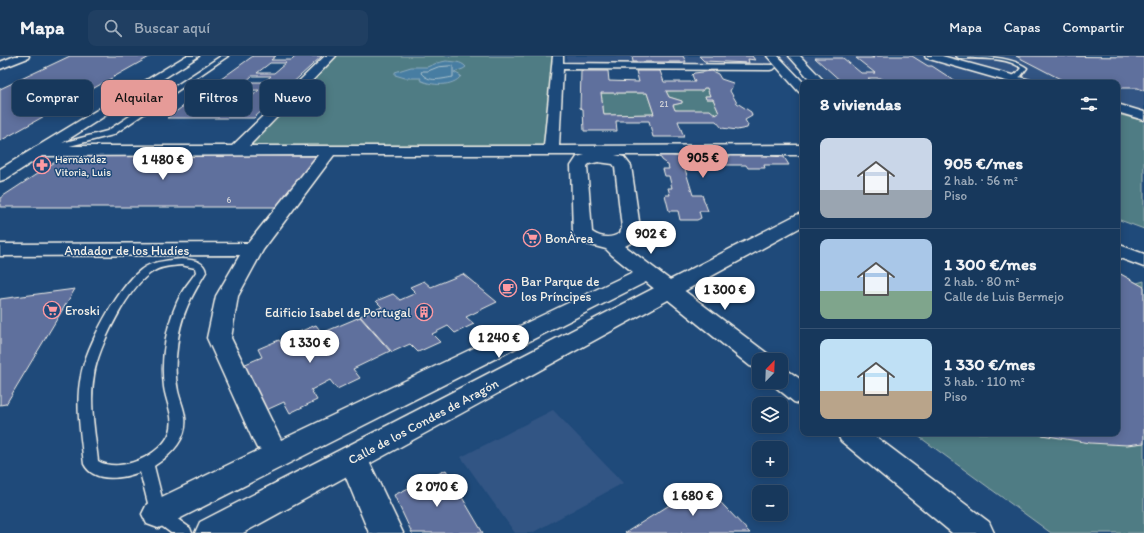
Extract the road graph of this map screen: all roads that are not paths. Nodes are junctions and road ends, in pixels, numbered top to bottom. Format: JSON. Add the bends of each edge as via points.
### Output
{"nodes":[{"id":1,"x":24,"y":56,"type":"edge"},
{"id":2,"x":194,"y":56,"type":"edge"},
{"id":3,"x":225,"y":56,"type":"edge"},
{"id":4,"x":331,"y":56,"type":"edge"},
{"id":5,"x":794,"y":56,"type":"edge"},
{"id":6,"x":930,"y":56,"type":"edge"},
{"id":7,"x":959,"y":56,"type":"edge"},
{"id":8,"x":558,"y":61,"type":"edge"},
{"id":9,"x":771,"y":61,"type":"edge"},
{"id":10,"x":0,"y":66,"type":"edge"},
{"id":11,"x":1012,"y":79,"type":"junction"},
{"id":12,"x":817,"y":80,"type":"edge"},
{"id":13,"x":1016,"y":80,"type":"edge"},
{"id":14,"x":800,"y":86,"type":"edge"},
{"id":15,"x":1120,"y":109,"type":"edge"},
{"id":16,"x":1144,"y":116,"type":"edge"},
{"id":17,"x":551,"y":150,"type":"junction"},
{"id":18,"x":800,"y":150,"type":"edge"},
{"id":19,"x":39,"y":151,"type":"junction"},
{"id":20,"x":236,"y":151,"type":"junction"},
{"id":21,"x":329,"y":151,"type":"junction"},
{"id":22,"x":0,"y":176,"type":"edge"},
{"id":23,"x":800,"y":221,"type":"edge"},
{"id":24,"x":1120,"y":236,"type":"edge"},
{"id":25,"x":612,"y":243,"type":"junction"},
{"id":26,"x":1144,"y":246,"type":"edge"},
{"id":27,"x":254,"y":249,"type":"junction"},
{"id":28,"x":0,"y":250,"type":"edge"},
{"id":29,"x":1120,"y":251,"type":"edge"},
{"id":30,"x":1144,"y":262,"type":"edge"},
{"id":31,"x":648,"y":273,"type":"junction"},
{"id":32,"x":669,"y":290,"type":"junction"},
{"id":33,"x":752,"y":355,"type":"edge"},
{"id":34,"x":788,"y":383,"type":"edge"},
{"id":35,"x":800,"y":393,"type":"edge"},
{"id":36,"x":855,"y":436,"type":"edge"},
{"id":37,"x":267,"y":440,"type":"dead end"},
{"id":38,"x":353,"y":458,"type":"junction"},
{"id":39,"x":146,"y":464,"type":"junction"},
{"id":40,"x":158,"y":514,"type":"junction"},
{"id":41,"x":184,"y":533,"type":"edge"},
{"id":42,"x":212,"y":533,"type":"edge"},
{"id":43,"x":386,"y":533,"type":"edge"},
{"id":44,"x":978,"y":533,"type":"edge"}],
"edges":[{"from":1,"to":10,"type":"street"},
{"from":2,"to":19,"type":"street"},
{"from":3,"to":19,"type":"lane","via":[[110,133]]},
{"from":4,"to":20,"type":"street"},
{"from":5,"to":12,"type":"street"},
{"from":6,"to":11,"type":"street"},
{"from":7,"to":11,"type":"lane","via":[[995,58],[1020,64],[1023,70]]},
{"from":8,"to":9,"type":"street"},
{"from":8,"to":17,"type":"street"},
{"from":9,"to":14,"type":"street"},
{"from":11,"to":13,"type":"street"},
{"from":15,"to":16,"type":"street"},
{"from":17,"to":18,"type":"street"},
{"from":17,"to":21,"type":"street"},
{"from":19,"to":20,"type":"street"},
{"from":19,"to":22,"type":"street"},
{"from":20,"to":21,"type":"street"},
{"from":21,"to":27,"type":"street"},
{"from":23,"to":32,"type":"street","name":"Calle de los Condes de Aragón"},
{"from":24,"to":26,"type":"street"},
{"from":25,"to":25,"type":"street","via":[[624,240],[631,234],[623,166],[612,158],[588,158],[579,166],[582,234],[597,242]]},
{"from":25,"to":31,"type":"street"},
{"from":27,"to":28,"type":"street","name":"Andador de los Hudíes"},
{"from":27,"to":37,"type":"street","via":[[227,296],[219,338]]},
{"from":29,"to":30,"type":"street"},
{"from":31,"to":32,"type":"street"},
{"from":31,"to":40,"type":"street"},
{"from":32,"to":33,"type":"street"},
{"from":32,"to":38,"type":"street","name":"Calle de los Condes de Aragón"},
{"from":34,"to":35,"type":"street"},
{"from":36,"to":44,"type":"street"},
{"from":38,"to":42,"type":"street","name":"Calle de los Condes de Aragón"},
{"from":38,"to":43,"type":"street"},
{"from":39,"to":39,"type":"lane","via":[[170,445],[178,429],[170,389],[170,356],[181,308],[201,272],[200,267],[195,264],[169,263],[143,273],[109,318],[87,375],[91,464],[111,473]]},
{"from":39,"to":40,"type":"lane"},
{"from":40,"to":41,"type":"lane"}]}
